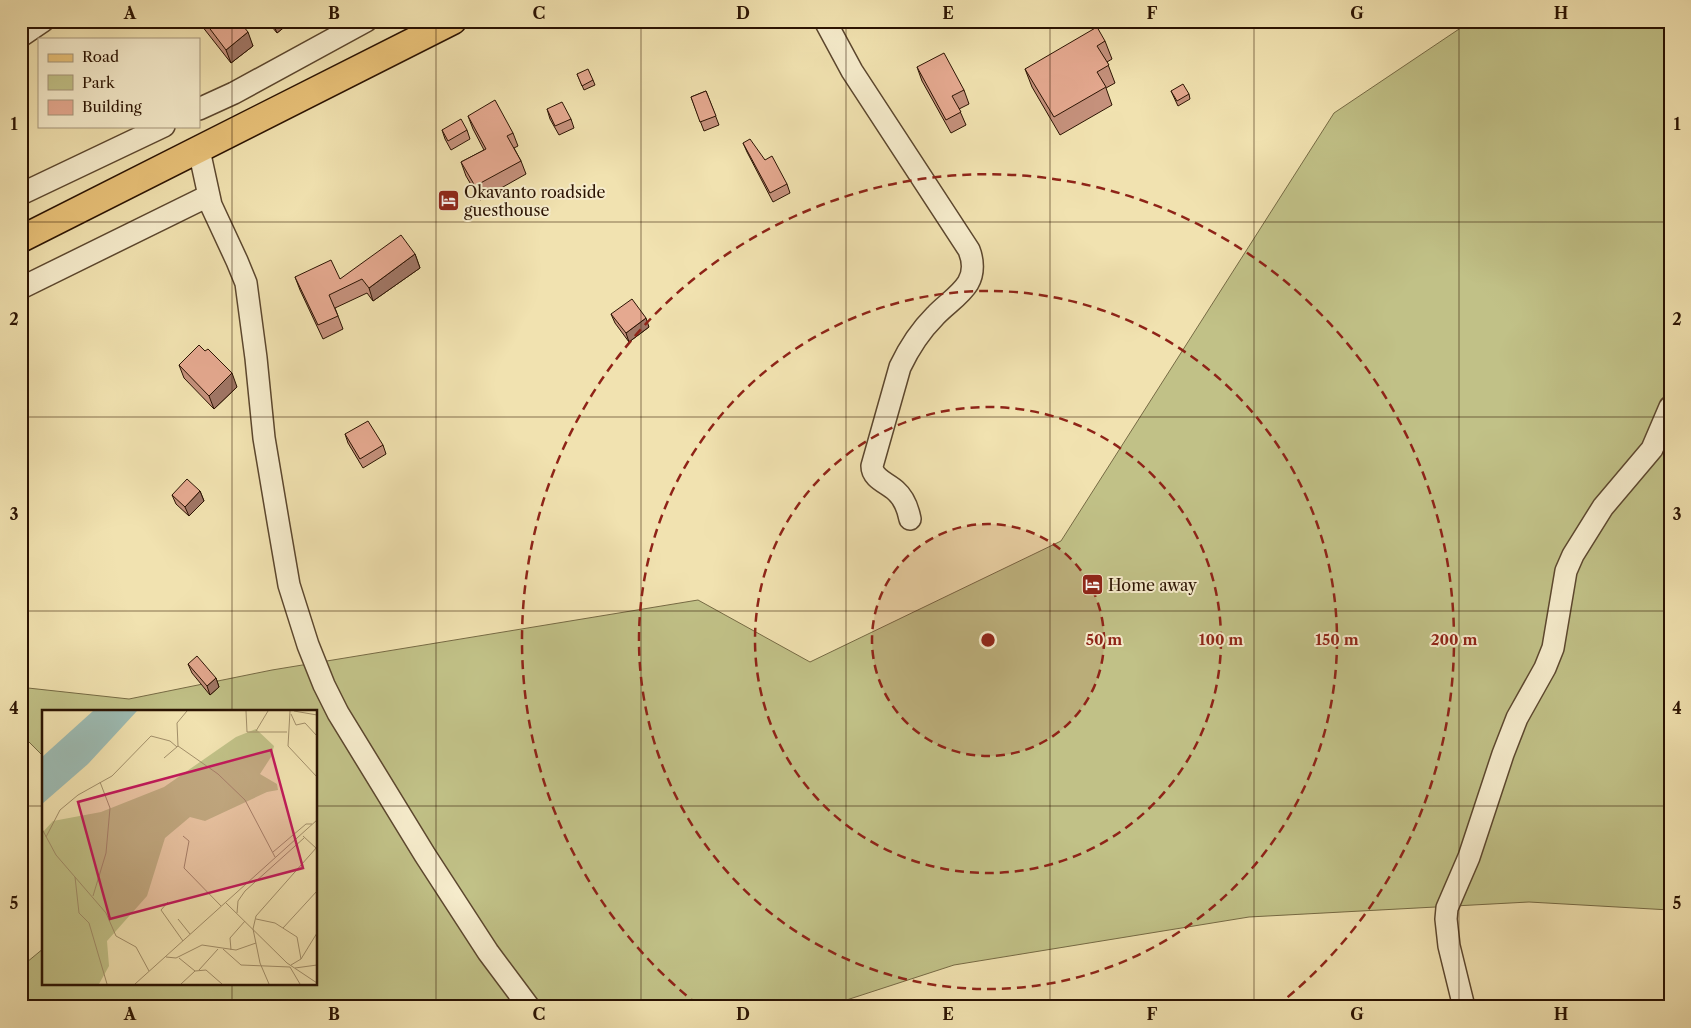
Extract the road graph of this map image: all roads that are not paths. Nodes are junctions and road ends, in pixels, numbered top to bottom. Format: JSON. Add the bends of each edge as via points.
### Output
{"nodes":[{"id":1,"x":43,"y":21,"type":"edge"},
{"id":2,"x":366,"y":21,"type":"edge"},
{"id":3,"x":453,"y":21,"type":"edge"},
{"id":4,"x":825,"y":21,"type":"edge"},
{"id":5,"x":21,"y":36,"type":"edge"},
{"id":6,"x":200,"y":109,"type":"edge"},
{"id":7,"x":160,"y":128,"type":"edge"},
{"id":8,"x":199,"y":150,"type":"junction"},
{"id":9,"x":21,"y":194,"type":"edge"},
{"id":10,"x":208,"y":196,"type":"junction"},
{"id":11,"x":21,"y":240,"type":"edge"},
{"id":12,"x":21,"y":288,"type":"edge"},
{"id":13,"x":1670,"y":407,"type":"edge"},
{"id":14,"x":910,"y":519,"type":"dead end"},
{"id":15,"x":529,"y":1007,"type":"edge"},
{"id":16,"x":1464,"y":1007,"type":"edge"}],
"edges":[{"from":1,"to":5,"type":"street"},
{"from":2,"to":6,"type":"street"},
{"from":3,"to":8,"type":"main road"},
{"from":4,"to":14,"type":"street","via":[[852,71],[972,258],[967,284],[906,352],[874,458],[873,472],[900,496]]},
{"from":7,"to":9,"type":"street"},
{"from":8,"to":10,"type":"street"},
{"from":8,"to":11,"type":"main road"},
{"from":10,"to":12,"type":"street"},
{"from":10,"to":15,"type":"street","via":[[246,283],[264,438],[279,527],[289,585],[308,645],[338,714],[472,928]]},
{"from":13,"to":16,"type":"street","via":[[1652,449],[1603,506],[1573,555],[1566,571],[1553,648],[1517,718],[1469,857],[1447,908],[1448,946]]}]}
